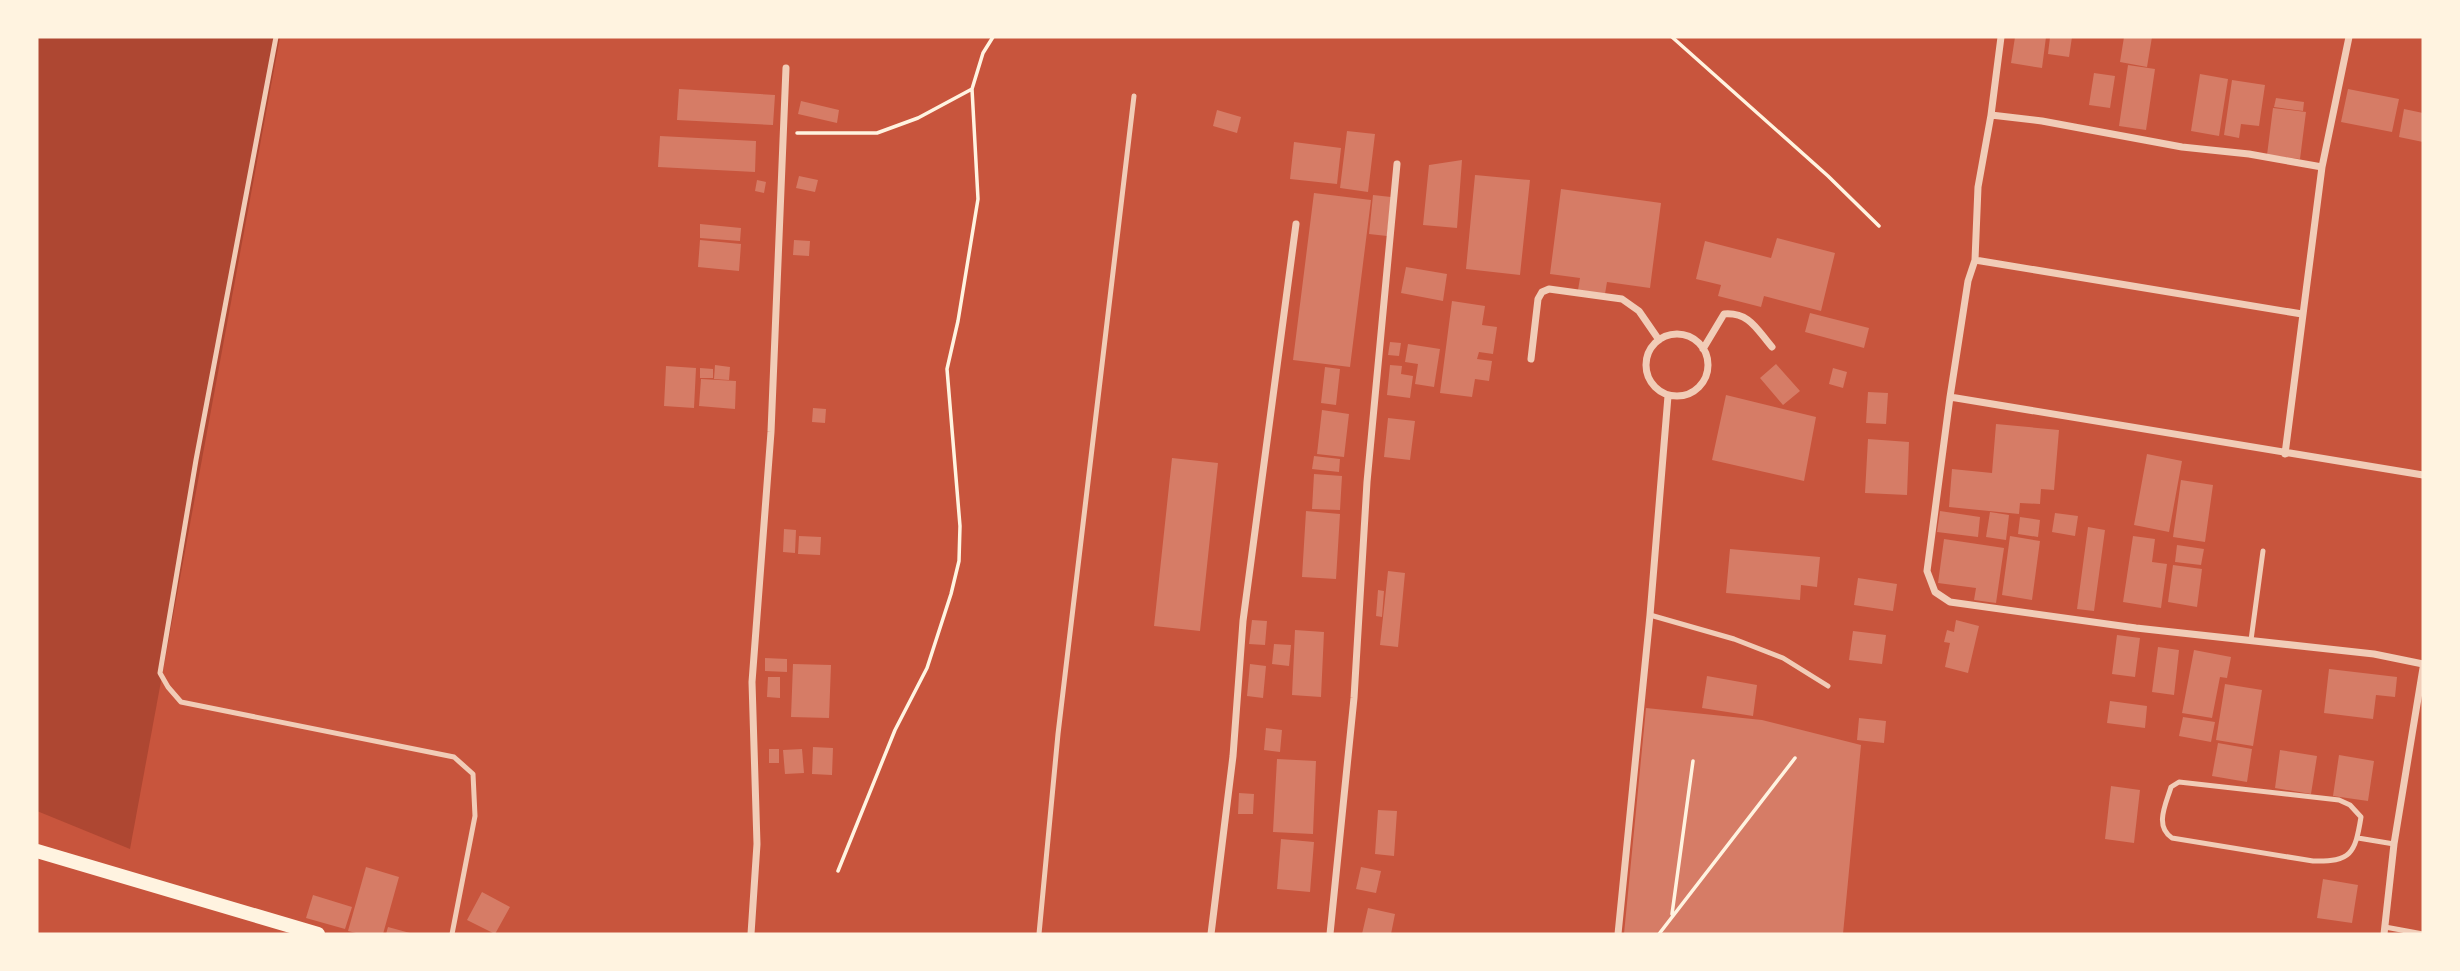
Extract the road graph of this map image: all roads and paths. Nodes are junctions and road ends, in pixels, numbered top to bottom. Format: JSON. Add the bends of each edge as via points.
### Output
{"nodes":[{"id":1,"x":276,"y":37,"type":"edge"},
{"id":2,"x":993,"y":37,"type":"edge"},
{"id":3,"x":1672,"y":37,"type":"edge"},
{"id":4,"x":2001,"y":37,"type":"edge"},
{"id":5,"x":2349,"y":37,"type":"edge"},
{"id":6,"x":786,"y":68,"type":"dead end"},
{"id":7,"x":972,"y":89,"type":"junction"},
{"id":8,"x":1134,"y":96,"type":"dead end"},
{"id":9,"x":1991,"y":116,"type":"junction"},
{"id":10,"x":784,"y":133,"type":"junction"},
{"id":11,"x":1397,"y":164,"type":"dead end"},
{"id":12,"x":2322,"y":167,"type":"junction"},
{"id":13,"x":1296,"y":225,"type":"dead end"},
{"id":14,"x":1879,"y":226,"type":"dead end"},
{"id":15,"x":1975,"y":260,"type":"junction"},
{"id":16,"x":2302,"y":314,"type":"junction"},
{"id":17,"x":1659,"y":340,"type":"junction"},
{"id":18,"x":1772,"y":347,"type":"dead end"},
{"id":19,"x":1703,"y":349,"type":"junction"},
{"id":20,"x":1531,"y":359,"type":"dead end"},
{"id":21,"x":1668,"y":396,"type":"junction"},
{"id":22,"x":1950,"y":397,"type":"junction"},
{"id":23,"x":2285,"y":454,"type":"junction"},
{"id":24,"x":2423,"y":475,"type":"edge"},
{"id":25,"x":2263,"y":551,"type":"dead end"},
{"id":26,"x":1650,"y":615,"type":"junction"},
{"id":27,"x":2251,"y":640,"type":"junction"},
{"id":28,"x":2423,"y":666,"type":"edge"},
{"id":29,"x":1828,"y":686,"type":"dead end"},
{"id":30,"x":2421,"y":688,"type":"edge"},
{"id":31,"x":1795,"y":758,"type":"dead end"},
{"id":32,"x":1693,"y":761,"type":"dead end"},
{"id":33,"x":2358,"y":838,"type":"junction"},
{"id":34,"x":2394,"y":844,"type":"junction"},
{"id":35,"x":37,"y":851,"type":"edge"},
{"id":36,"x":838,"y":871,"type":"dead end"},
{"id":37,"x":1672,"y":916,"type":"junction"},
{"id":38,"x":2385,"y":931,"type":"edge"},
{"id":39,"x":318,"y":934,"type":"edge"},
{"id":40,"x":452,"y":934,"type":"edge"},
{"id":41,"x":751,"y":934,"type":"edge"},
{"id":42,"x":1039,"y":934,"type":"edge"},
{"id":43,"x":1211,"y":934,"type":"edge"},
{"id":44,"x":1331,"y":934,"type":"edge"},
{"id":45,"x":1618,"y":934,"type":"edge"},
{"id":46,"x":1659,"y":934,"type":"edge"},
{"id":47,"x":2423,"y":934,"type":"edge"}],
"edges":[{"from":1,"to":40,"type":"lane","via":[[160,673],[181,702],[454,758],[472,774],[475,816]]},
{"from":2,"to":7,"type":"path"},
{"from":3,"to":14,"type":"path"},
{"from":4,"to":9,"type":"street"},
{"from":5,"to":12,"type":"street"},
{"from":6,"to":10,"type":"street"},
{"from":7,"to":10,"type":"path","via":[[918,118],[877,133]]},
{"from":7,"to":36,"type":"path","via":[[978,199],[947,369],[959,503],[959,561],[927,668],[895,730]]},
{"from":8,"to":42,"type":"lane","via":[[1058,733]]},
{"from":9,"to":12,"type":"street"},
{"from":9,"to":15,"type":"street","via":[[1978,187]]},
{"from":10,"to":41,"type":"street","via":[[771,432],[752,682],[757,844]]},
{"from":11,"to":44,"type":"street"},
{"from":12,"to":16,"type":"street"},
{"from":13,"to":43,"type":"street","via":[[1243,621],[1233,756]]},
{"from":15,"to":16,"type":"street"},
{"from":15,"to":22,"type":"street"},
{"from":16,"to":23,"type":"street"},
{"from":17,"to":19,"type":"street","via":[[1688,336]]},
{"from":17,"to":20,"type":"street","via":[[1639,311],[1622,299],[1549,289],[1538,299]]},
{"from":17,"to":21,"type":"street","via":[[1646,363],[1648,376]]},
{"from":18,"to":19,"type":"street","via":[[1737,313],[1724,314]]},
{"from":19,"to":21,"type":"street","via":[[1707,369],[1698,388]]},
{"from":21,"to":26,"type":"street"},
{"from":22,"to":23,"type":"street"},
{"from":22,"to":27,"type":"street","via":[[1927,571],[1935,592],[1950,602]]},
{"from":23,"to":24,"type":"street"},
{"from":25,"to":27,"type":"lane"},
{"from":26,"to":29,"type":"lane","via":[[1783,658]]},
{"from":26,"to":45,"type":"street"},
{"from":27,"to":28,"type":"street","via":[[2374,654]]},
{"from":28,"to":30,"type":"street"},
{"from":30,"to":34,"type":"street"},
{"from":31,"to":37,"type":"path"},
{"from":32,"to":37,"type":"path"},
{"from":33,"to":33,"type":"lane","via":[[2350,854],[2336,862],[2313,861],[2172,838],[2161,823],[2171,787],[2190,782],[2339,800],[2350,804],[2361,817]]},
{"from":33,"to":34,"type":"lane"},
{"from":34,"to":38,"type":"street"},
{"from":35,"to":39,"type":"main road"},
{"from":37,"to":46,"type":"path"},
{"from":38,"to":47,"type":"lane"}]}
